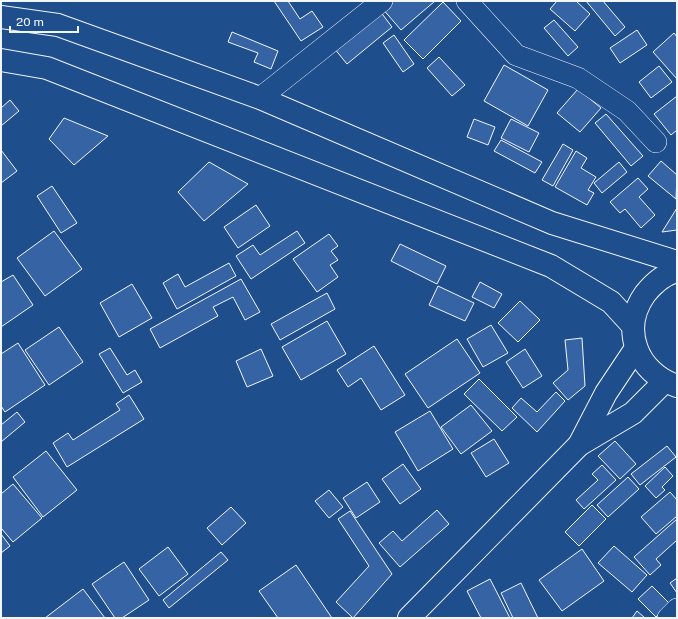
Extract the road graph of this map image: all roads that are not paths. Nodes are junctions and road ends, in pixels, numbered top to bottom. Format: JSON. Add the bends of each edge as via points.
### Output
{"nodes":[{"id":1,"x":382,"y":1,"type":"edge"},
{"id":2,"x":467,"y":1,"type":"edge"},
{"id":3,"x":1,"y":16,"type":"edge"},
{"id":4,"x":1,"y":60,"type":"edge"},
{"id":5,"x":260,"y":98,"type":"junction"},
{"id":6,"x":656,"y":142,"type":"dead end"},
{"id":7,"x":677,"y":262,"type":"edge"},
{"id":8,"x":677,"y":271,"type":"edge"},
{"id":9,"x":633,"y":326,"type":"junction"},
{"id":10,"x":636,"y":348,"type":"junction"},
{"id":11,"x":671,"y":384,"type":"edge"},
{"id":12,"x":579,"y":445,"type":"junction"},
{"id":13,"x":677,"y":609,"type":"edge"},
{"id":14,"x":409,"y":618,"type":"edge"},
{"id":15,"x":668,"y":618,"type":"edge"}],
"edges":[{"from":1,"to":5,"type":"street"},
{"from":2,"to":6,"type":"street","via":[[516,55],[578,78],[628,111]]},
{"from":3,"to":5,"type":"main road","via":[[58,25]]},
{"from":4,"to":9,"type":"main road","via":[[47,68],[551,266],[611,302]]},
{"from":5,"to":7,"type":"main road","via":[[552,222]]},
{"from":8,"to":9,"type":"main road","via":[[671,272],[652,285],[638,304]]},
{"from":9,"to":10,"type":"main road"},
{"from":10,"to":11,"type":"main road","via":[[647,368]]},
{"from":10,"to":12,"type":"main road","via":[[606,393]]},
{"from":11,"to":12,"type":"main road","via":[[633,413]]},
{"from":12,"to":14,"type":"main road"},
{"from":13,"to":15,"type":"street"}]}
